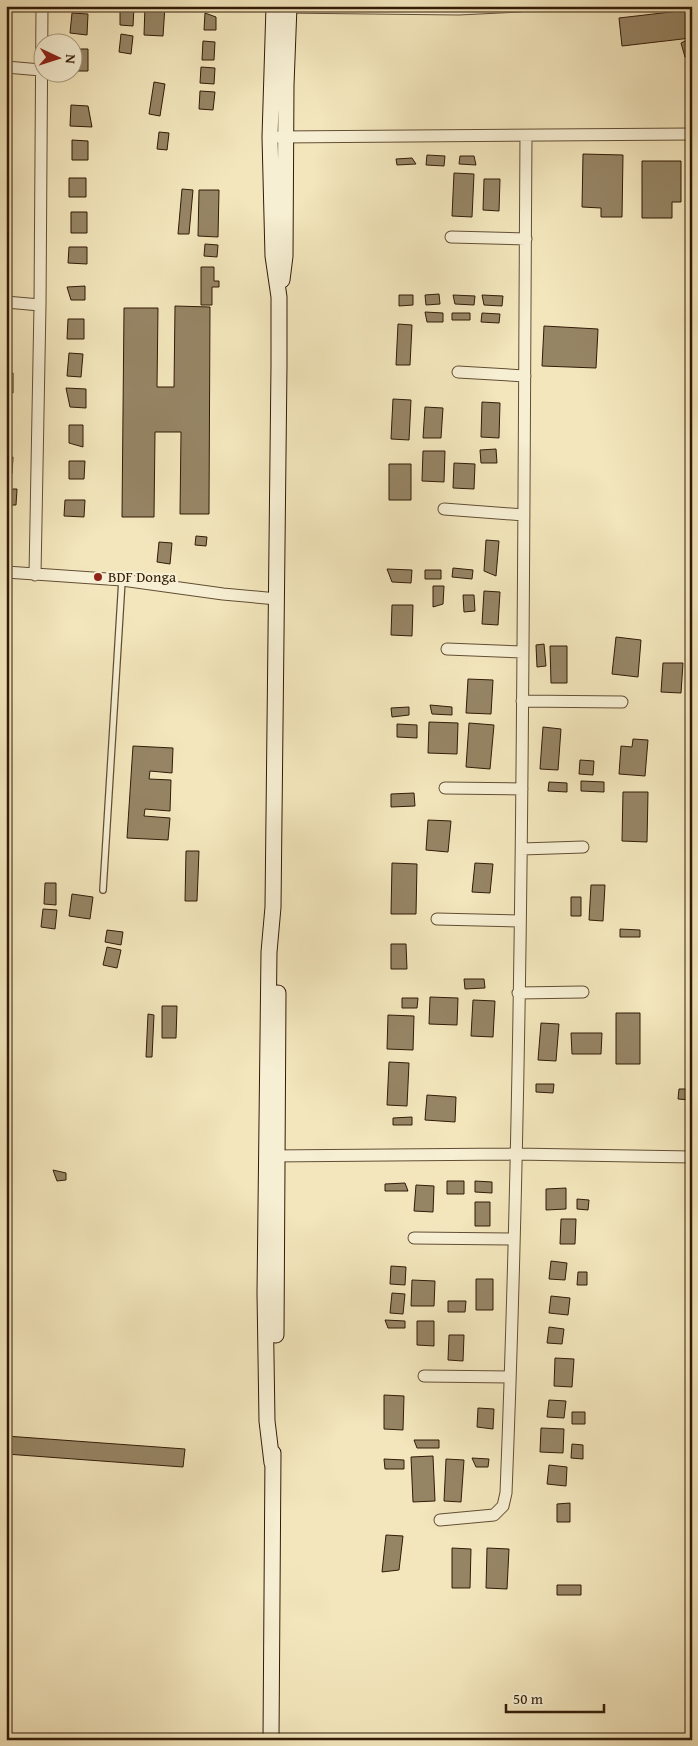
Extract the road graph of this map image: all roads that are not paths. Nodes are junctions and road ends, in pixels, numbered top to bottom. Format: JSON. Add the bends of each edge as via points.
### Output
{"nodes":[{"id":1,"x":42,"y":6,"type":"edge"},
{"id":2,"x":520,"y":6,"type":"edge"},
{"id":3,"x":281,"y":7,"type":"edge"},
{"id":4,"x":459,"y":8,"type":"edge"},
{"id":5,"x":42,"y":32,"type":"edge"},
{"id":6,"x":6,"y":67,"type":"edge"},
{"id":7,"x":32,"y":69,"type":"edge"},
{"id":8,"x":41,"y":82,"type":"edge"},
{"id":9,"x":692,"y":134,"type":"edge"},
{"id":10,"x":286,"y":136,"type":"junction"},
{"id":11,"x":526,"y":136,"type":"junction"},
{"id":12,"x":270,"y":137,"type":"junction"},
{"id":13,"x":451,"y":237,"type":"dead end"},
{"id":14,"x":526,"y":238,"type":"junction"},
{"id":15,"x":279,"y":297,"type":"junction"},
{"id":16,"x":6,"y":302,"type":"edge"},
{"id":17,"x":40,"y":305,"type":"junction"},
{"id":18,"x":458,"y":372,"type":"dead end"},
{"id":19,"x":525,"y":376,"type":"junction"},
{"id":20,"x":444,"y":509,"type":"dead end"},
{"id":21,"x":524,"y":515,"type":"junction"},
{"id":22,"x":6,"y":572,"type":"edge"},
{"id":23,"x":35,"y":575,"type":"junction"},
{"id":24,"x":122,"y":580,"type":"junction"},
{"id":25,"x":277,"y":599,"type":"junction"},
{"id":26,"x":448,"y":649,"type":"dead end"},
{"id":27,"x":523,"y":652,"type":"junction"},
{"id":28,"x":522,"y":701,"type":"junction"},
{"id":29,"x":622,"y":702,"type":"dead end"},
{"id":30,"x":445,"y":788,"type":"dead end"},
{"id":31,"x":522,"y":789,"type":"junction"},
{"id":32,"x":583,"y":847,"type":"dead end"},
{"id":33,"x":522,"y":849,"type":"junction"},
{"id":34,"x":102,"y":890,"type":"dead end"},
{"id":35,"x":437,"y":919,"type":"dead end"},
{"id":36,"x":520,"y":921,"type":"junction"},
{"id":37,"x":583,"y":992,"type":"dead end"},
{"id":38,"x":518,"y":993,"type":"junction"},
{"id":39,"x":516,"y":1154,"type":"junction"},
{"id":40,"x":271,"y":1156,"type":"junction"},
{"id":41,"x":692,"y":1157,"type":"edge"},
{"id":42,"x":414,"y":1238,"type":"dead end"},
{"id":43,"x":513,"y":1239,"type":"junction"},
{"id":44,"x":424,"y":1376,"type":"dead end"},
{"id":45,"x":510,"y":1377,"type":"junction"},
{"id":46,"x":440,"y":1520,"type":"dead end"},
{"id":47,"x":271,"y":1740,"type":"edge"}],
"edges":[{"from":1,"to":5,"type":"street"},
{"from":2,"to":4,"type":"street"},
{"from":3,"to":4,"type":"street"},
{"from":3,"to":10,"type":"main road"},
{"from":3,"to":12,"type":"main road"},
{"from":6,"to":7,"type":"street"},
{"from":8,"to":17,"type":"street"},
{"from":9,"to":11,"type":"street"},
{"from":10,"to":11,"type":"street"},
{"from":10,"to":12,"type":"street"},
{"from":10,"to":15,"type":"main road","via":[[285,256]]},
{"from":11,"to":14,"type":"street"},
{"from":12,"to":15,"type":"main road","via":[[273,246]]},
{"from":13,"to":14,"type":"street"},
{"from":14,"to":19,"type":"street"},
{"from":15,"to":25,"type":"main road"},
{"from":16,"to":17,"type":"street"},
{"from":17,"to":23,"type":"street"},
{"from":18,"to":19,"type":"street"},
{"from":19,"to":21,"type":"street"},
{"from":20,"to":21,"type":"street"},
{"from":21,"to":27,"type":"street"},
{"from":22,"to":23,"type":"street"},
{"from":23,"to":24,"type":"street"},
{"from":24,"to":25,"type":"street"},
{"from":24,"to":34,"type":"lane"},
{"from":25,"to":40,"type":"main road","via":[[273,907],[268,952]]},
{"from":26,"to":27,"type":"street"},
{"from":27,"to":28,"type":"street"},
{"from":28,"to":29,"type":"street"},
{"from":28,"to":31,"type":"street"},
{"from":30,"to":31,"type":"street"},
{"from":31,"to":33,"type":"street"},
{"from":32,"to":33,"type":"street"},
{"from":33,"to":36,"type":"street"},
{"from":35,"to":36,"type":"street"},
{"from":36,"to":38,"type":"street"},
{"from":37,"to":38,"type":"street"},
{"from":38,"to":39,"type":"street"},
{"from":39,"to":40,"type":"street"},
{"from":39,"to":41,"type":"street"},
{"from":39,"to":43,"type":"street"},
{"from":40,"to":47,"type":"main road","via":[[267,1421],[272,1463]]},
{"from":42,"to":43,"type":"street"},
{"from":43,"to":45,"type":"street"},
{"from":44,"to":45,"type":"street"},
{"from":45,"to":46,"type":"street","via":[[503,1506],[494,1515],[486,1517]]}]}
